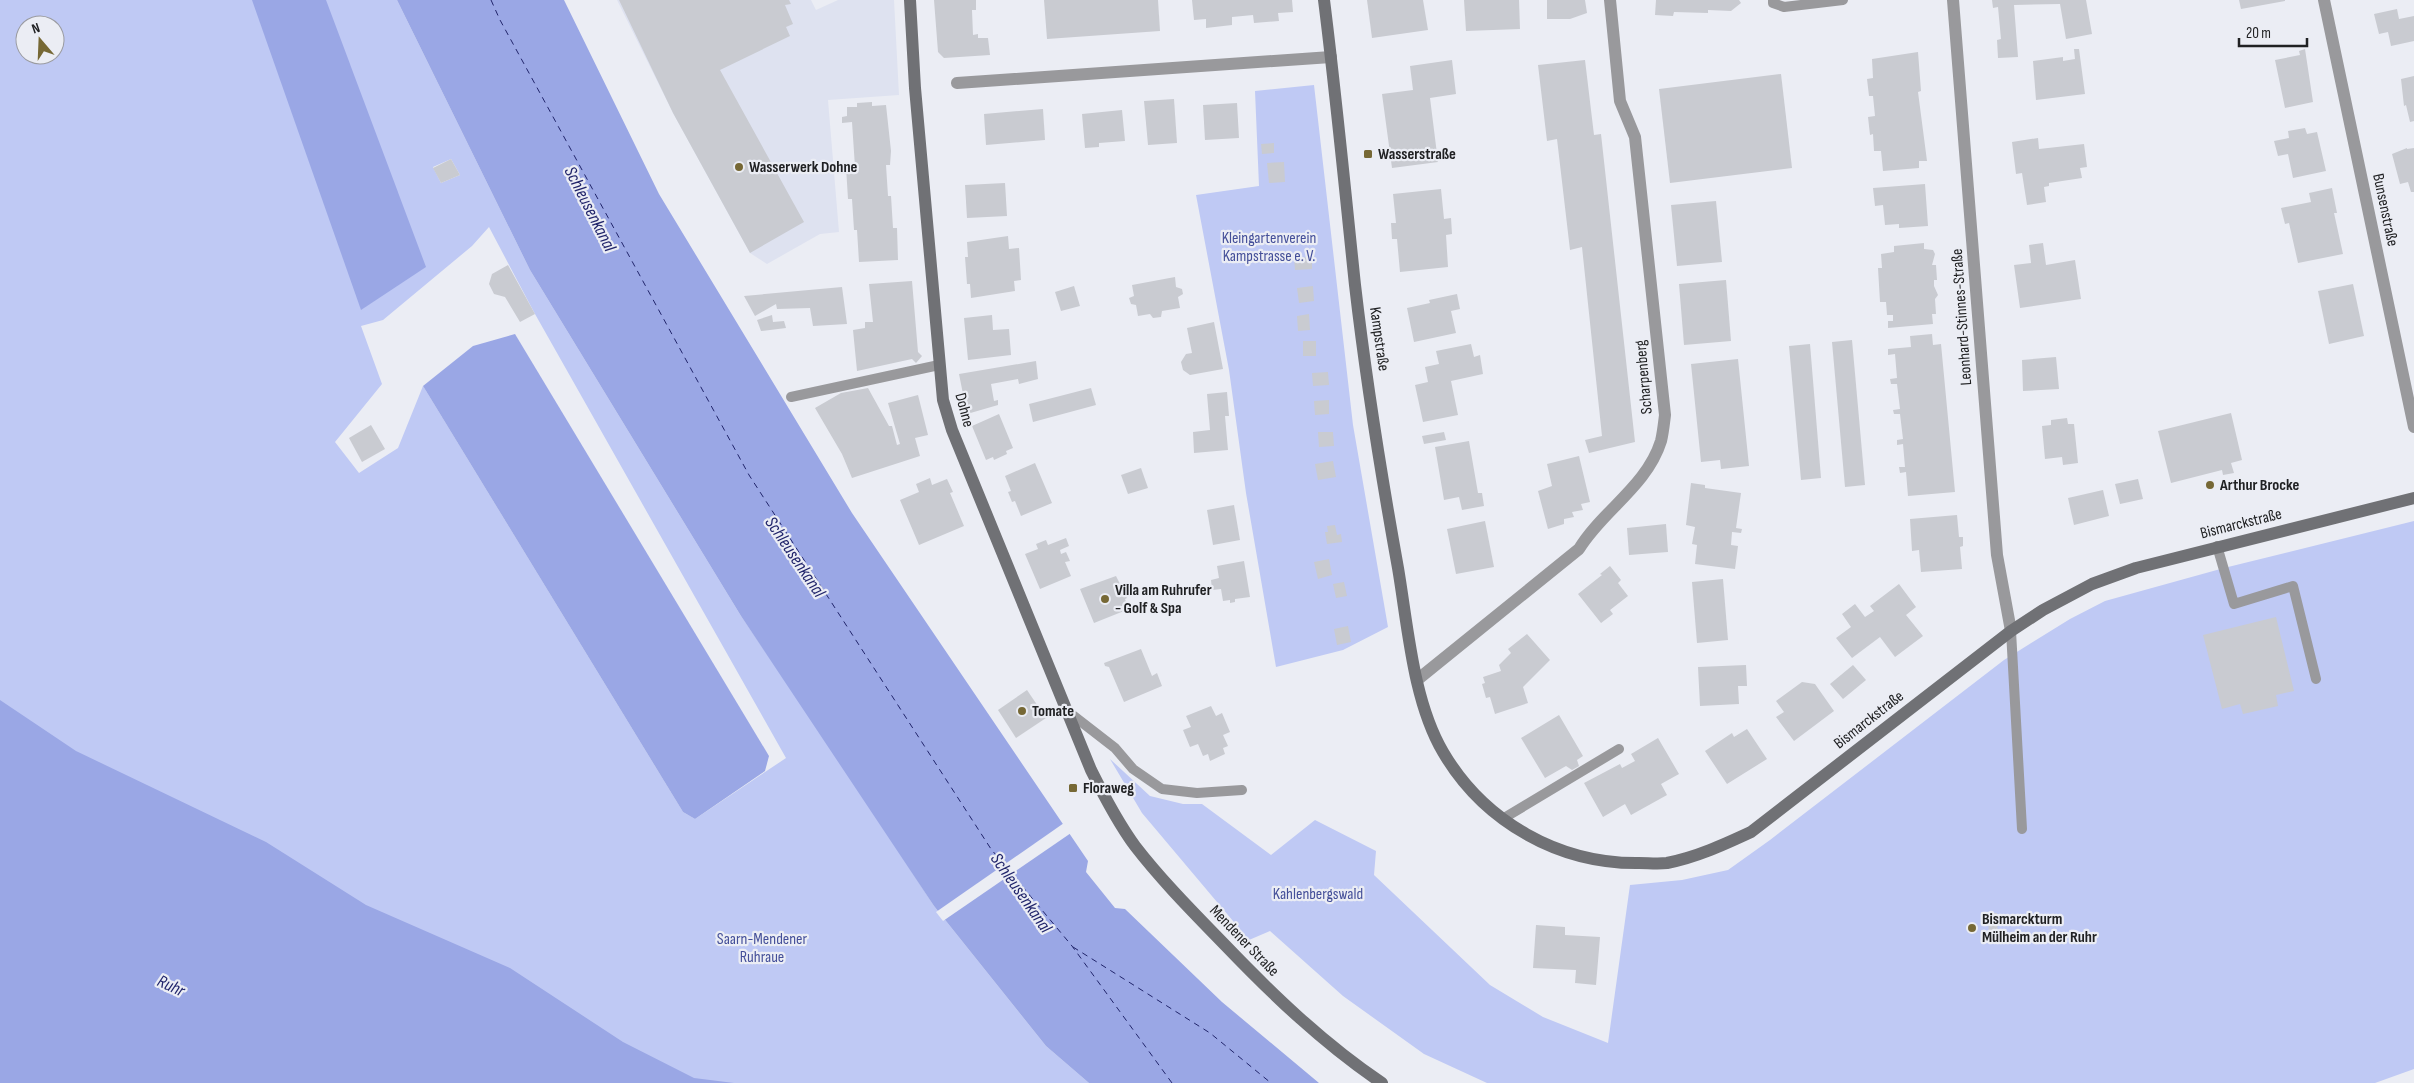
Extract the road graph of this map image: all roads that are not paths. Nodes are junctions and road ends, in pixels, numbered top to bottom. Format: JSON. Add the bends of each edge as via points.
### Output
{"nodes":[{"id":1,"x":910,"y":0,"type":"edge"},
{"id":2,"x":1324,"y":0,"type":"edge"},
{"id":3,"x":1610,"y":0,"type":"edge"},
{"id":4,"x":1773,"y":0,"type":"edge"},
{"id":5,"x":1843,"y":0,"type":"edge"},
{"id":6,"x":1953,"y":0,"type":"edge"},
{"id":7,"x":2324,"y":0,"type":"edge"},
{"id":8,"x":1331,"y":57,"type":"junction"},
{"id":9,"x":957,"y":83,"type":"dead end"},
{"id":10,"x":938,"y":365,"type":"junction"},
{"id":11,"x":791,"y":397,"type":"dead end"},
{"id":12,"x":2414,"y":427,"type":"edge"},
{"id":13,"x":2414,"y":498,"type":"edge"},
{"id":14,"x":2217,"y":546,"type":"junction"},
{"id":15,"x":2011,"y":631,"type":"junction"},
{"id":16,"x":2316,"y":679,"type":"dead end"},
{"id":17,"x":1417,"y":680,"type":"junction"},
{"id":18,"x":1065,"y":709,"type":"junction"},
{"id":19,"x":1619,"y":750,"type":"dead end"},
{"id":20,"x":1242,"y":790,"type":"dead end"},
{"id":21,"x":1106,"y":800,"type":"joint"},
{"id":22,"x":1504,"y":818,"type":"junction"},
{"id":23,"x":2022,"y":829,"type":"dead end"},
{"id":24,"x":1382,"y":1083,"type":"edge"}],
"edges":[{"from":1,"to":10,"type":"main road","name":"Dohne","via":[[914,88]]},
{"from":2,"to":8,"type":"main road","name":"Kampstraße"},
{"from":3,"to":17,"type":"street","name":"Scharpenberg","via":[[1620,101],[1635,137],[1665,414],[1661,442],[1630,491],[1589,532],[1579,549]]},
{"from":4,"to":5,"type":"lane","via":[[1773,3],[1784,7]]},
{"from":6,"to":15,"type":"street","name":"Leonhard-Stinnes-Straße","via":[[1997,555]]},
{"from":7,"to":12,"type":"street","name":"Bunsenstraße"},
{"from":8,"to":9,"type":"street"},
{"from":8,"to":17,"type":"main road","name":"Kampstraße","via":[[1355,286],[1379,462]]},
{"from":10,"to":11,"type":"lane"},
{"from":10,"to":18,"type":"main road","name":"Dohne","via":[[952,430]]},
{"from":13,"to":14,"type":"main road","name":"Bismarckstraße"},
{"from":14,"to":15,"type":"main road","name":"Bismarckstraße","via":[[2136,568],[2092,584]]},
{"from":14,"to":16,"type":"lane","via":[[2234,604],[2293,586]]},
{"from":15,"to":22,"type":"main road","name":"Bismarckstraße","via":[[1751,832],[1707,853],[1664,863],[1612,864],[1565,853],[1520,832]]},
{"from":15,"to":23,"type":"lane"},
{"from":17,"to":22,"type":"main road","name":"Bismarckstraße","via":[[1429,724],[1443,752],[1460,777]]},
{"from":18,"to":20,"type":"lane","via":[[1115,748],[1133,769],[1162,788],[1197,793]]},
{"from":18,"to":21,"type":"main road","name":"Dohne"},
{"from":19,"to":22,"type":"lane"},
{"from":21,"to":24,"type":"main road","name":"Mendener Straße","via":[[1134,845],[1169,887],[1266,988],[1349,1061]]}]}
